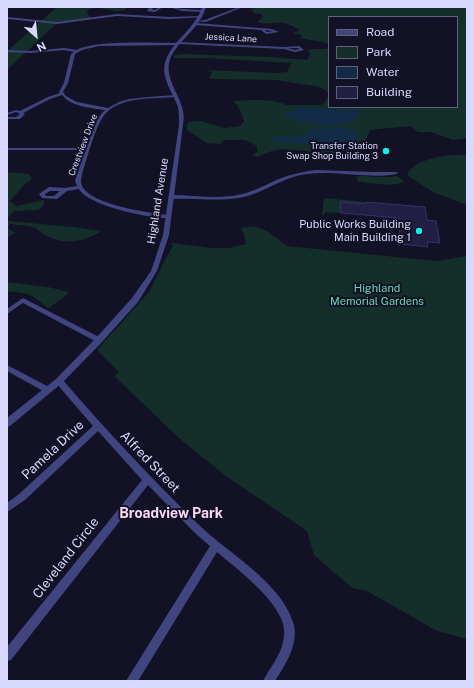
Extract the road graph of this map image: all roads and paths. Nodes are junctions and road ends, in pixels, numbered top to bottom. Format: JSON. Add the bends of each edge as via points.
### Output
{"nodes":[{"id":1,"x":162,"y":7,"type":"edge"},
{"id":2,"x":166,"y":7,"type":"edge"},
{"id":3,"x":170,"y":7,"type":"edge"},
{"id":4,"x":242,"y":7,"type":"edge"},
{"id":5,"x":204,"y":9,"type":"edge"},
{"id":6,"x":7,"y":18,"type":"edge"},
{"id":7,"x":198,"y":21,"type":"junction"},
{"id":8,"x":262,"y":29,"type":"dead end"},
{"id":9,"x":177,"y":43,"type":"junction"},
{"id":10,"x":284,"y":48,"type":"dead end"},
{"id":11,"x":7,"y":51,"type":"edge"},
{"id":12,"x":76,"y":51,"type":"junction"},
{"id":13,"x":62,"y":94,"type":"junction"},
{"id":14,"x":176,"y":96,"type":"junction"},
{"id":15,"x":109,"y":109,"type":"junction"},
{"id":16,"x":21,"y":112,"type":"junction"},
{"id":17,"x":7,"y":114,"type":"edge"},
{"id":18,"x":7,"y":118,"type":"edge"},
{"id":19,"x":7,"y":149,"type":"edge"},
{"id":20,"x":89,"y":149,"type":"junction"},
{"id":21,"x":396,"y":173,"type":"dead end"},
{"id":22,"x":79,"y":187,"type":"junction"},
{"id":23,"x":65,"y":190,"type":"dead end"},
{"id":24,"x":171,"y":197,"type":"junction"},
{"id":25,"x":168,"y":217,"type":"junction"},
{"id":26,"x":7,"y":312,"type":"edge"},
{"id":27,"x":99,"y":340,"type":"junction"},
{"id":28,"x":7,"y":368,"type":"edge"},
{"id":29,"x":60,"y":381,"type":"junction"},
{"id":30,"x":48,"y":390,"type":"junction"},
{"id":31,"x":7,"y":424,"type":"edge"},
{"id":32,"x":98,"y":426,"type":"junction"},
{"id":33,"x":148,"y":479,"type":"junction"},
{"id":34,"x":7,"y":508,"type":"edge"},
{"id":35,"x":216,"y":545,"type":"junction"},
{"id":36,"x":7,"y":656,"type":"edge"},
{"id":37,"x":132,"y":681,"type":"edge"},
{"id":38,"x":269,"y":681,"type":"edge"}],
"edges":[{"from":1,"to":2,"type":"street"},
{"from":3,"to":5,"type":"street","via":[[182,10]]},
{"from":4,"to":7,"type":"street","via":[[208,20]]},
{"from":5,"to":7,"type":"street","name":"Highland Avenue"},
{"from":6,"to":7,"type":"street","via":[[57,22],[117,16]]},
{"from":7,"to":8,"type":"street"},
{"from":7,"to":9,"type":"street","name":"Highland Avenue"},
{"from":9,"to":10,"type":"street","name":"Jessica Lane"},
{"from":9,"to":12,"type":"street","name":"Jessica Lane","via":[[99,46]]},
{"from":9,"to":14,"type":"street","name":"Highland Avenue","via":[[169,59],[167,72]]},
{"from":11,"to":12,"type":"street","name":"Jessica Lane"},
{"from":12,"to":13,"type":"street","via":[[72,56]]},
{"from":13,"to":15,"type":"street","via":[[78,103]]},
{"from":13,"to":16,"type":"street"},
{"from":14,"to":15,"type":"street","name":"Crestview Drive","via":[[132,100]]},
{"from":14,"to":24,"type":"street","name":"Highland Avenue","via":[[181,111],[181,125]]},
{"from":15,"to":20,"type":"street","name":"Crestview Drive","via":[[101,117]]},
{"from":16,"to":17,"type":"street"},
{"from":16,"to":18,"type":"street","via":[[23,115],[20,117]]},
{"from":19,"to":20,"type":"street"},
{"from":20,"to":22,"type":"street","name":"Crestview Drive","via":[[78,180]]},
{"from":21,"to":24,"type":"street","via":[[315,172],[290,177],[236,196]]},
{"from":22,"to":23,"type":"street"},
{"from":22,"to":25,"type":"street","name":"Crestview Drive","via":[[104,204]]},
{"from":24,"to":25,"type":"street","name":"Highland Avenue"},
{"from":25,"to":27,"type":"street","name":"Highland Avenue","via":[[163,246],[154,271],[135,300]]},
{"from":26,"to":27,"type":"street","via":[[23,300]]},
{"from":27,"to":29,"type":"street","name":"Highland Avenue"},
{"from":28,"to":30,"type":"street"},
{"from":29,"to":30,"type":"street","name":"Highland Avenue"},
{"from":29,"to":32,"type":"street","name":"Alfred Street"},
{"from":30,"to":31,"type":"street","name":"Highland Avenue"},
{"from":32,"to":33,"type":"street","name":"Alfred Street"},
{"from":32,"to":34,"type":"street","name":"Pamela Drive"},
{"from":33,"to":35,"type":"street","name":"Alfred Street"},
{"from":33,"to":36,"type":"street","name":"Cleveland Circle"},
{"from":35,"to":37,"type":"street"},
{"from":35,"to":38,"type":"street","name":"Alfred Street","via":[[277,602],[284,612],[290,636],[284,654]]}]}
